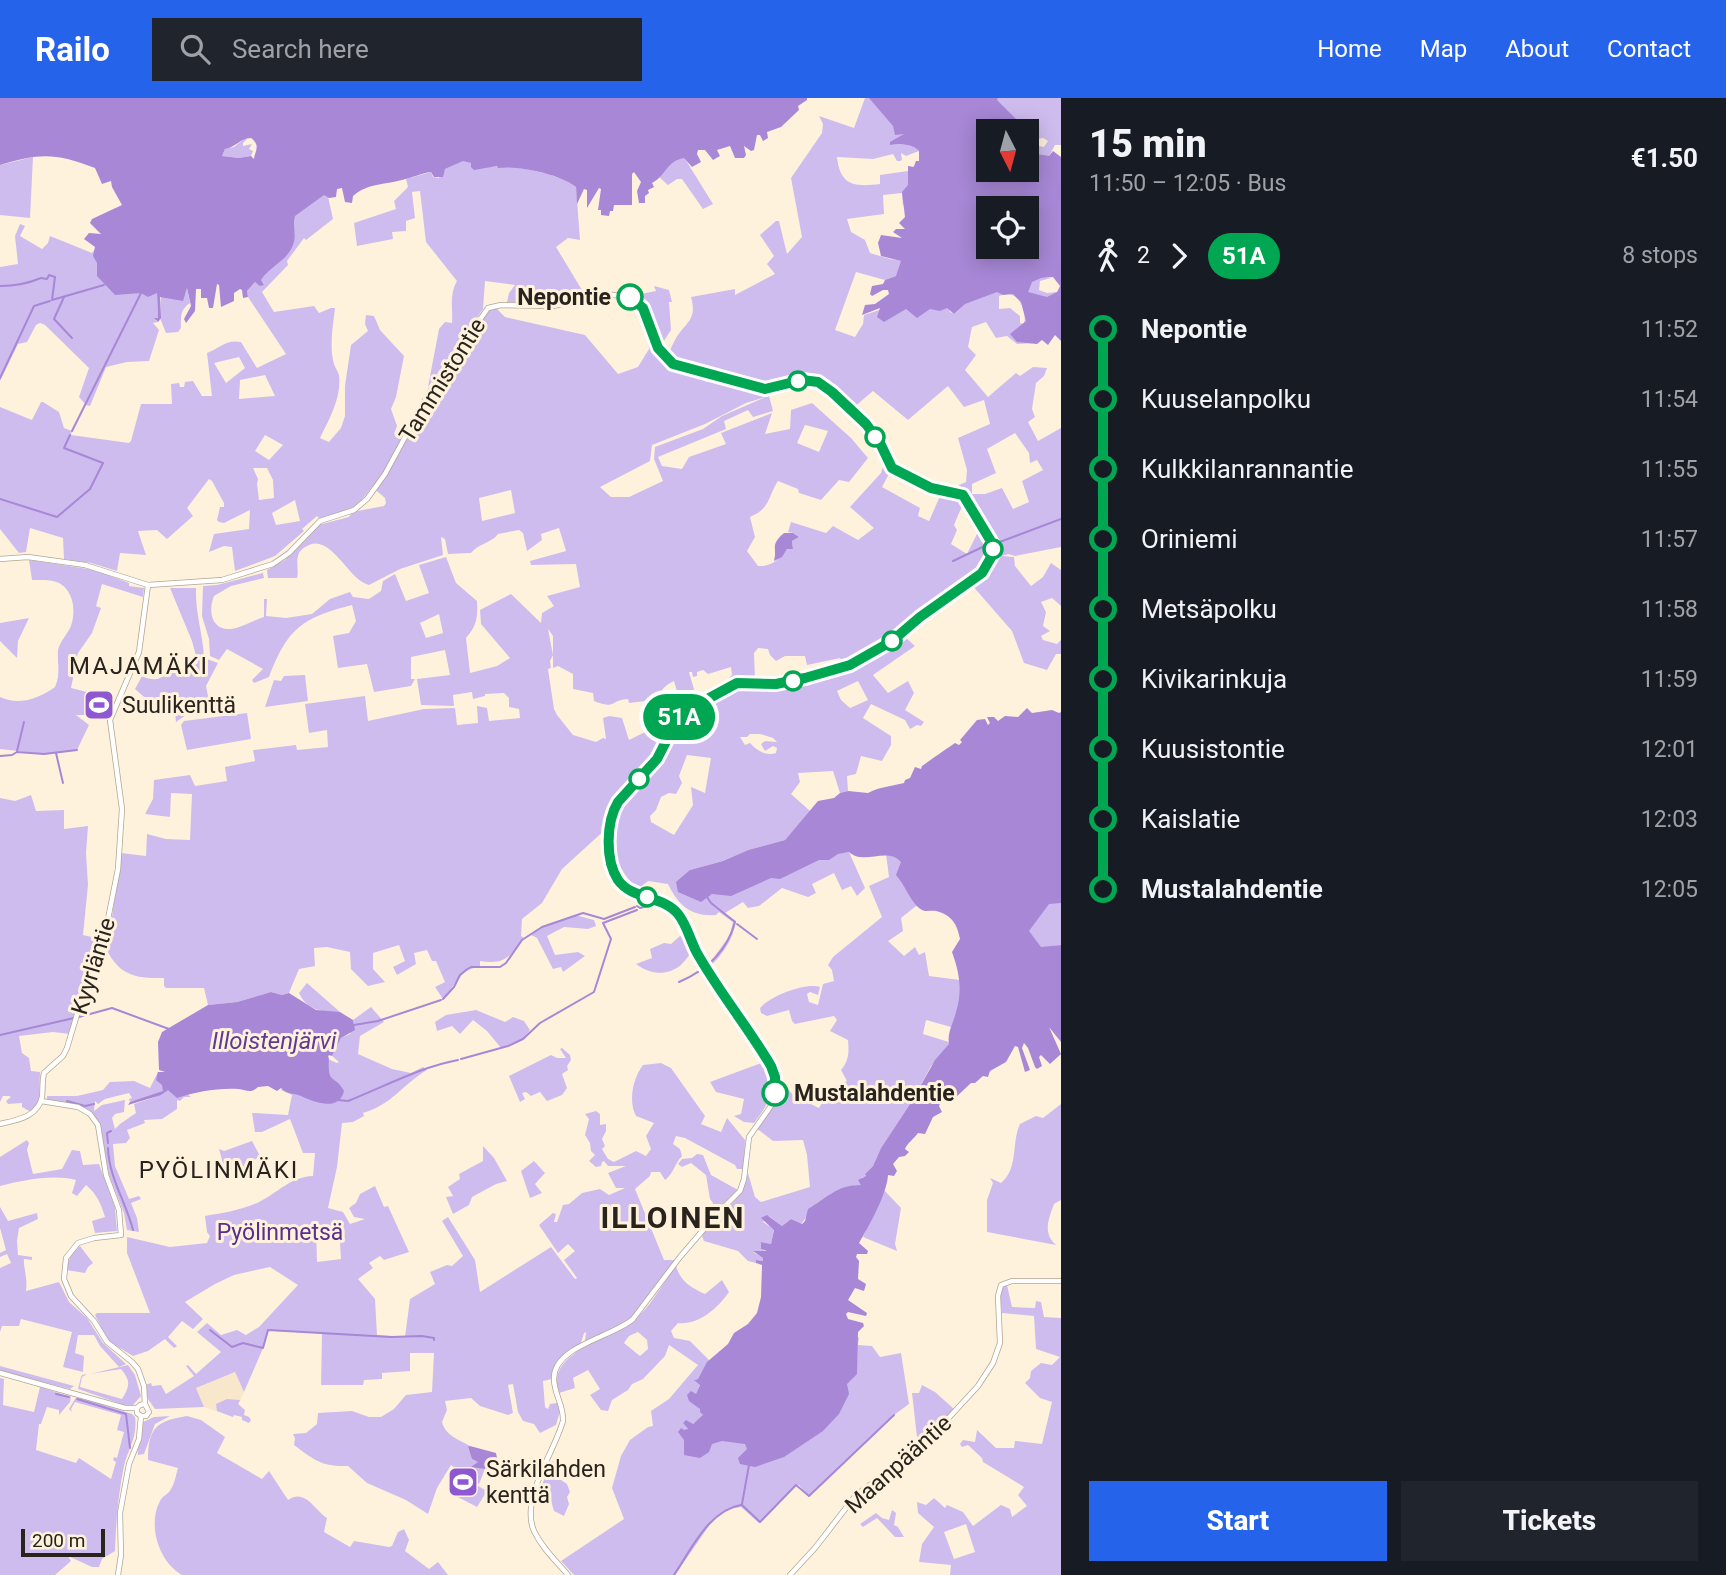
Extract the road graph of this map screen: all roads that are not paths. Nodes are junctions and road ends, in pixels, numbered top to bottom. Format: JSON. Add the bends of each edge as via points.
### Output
{"nodes":[{"id":1,"x":0,"y":559,"type":"edge"},
{"id":2,"x":148,"y":585,"type":"junction"},
{"id":3,"x":41,"y":1101,"type":"junction"},
{"id":4,"x":0,"y":1124,"type":"edge"},
{"id":5,"x":1061,"y":1281,"type":"edge"},
{"id":6,"x":0,"y":1373,"type":"edge"},
{"id":7,"x":145,"y":1405,"type":"junction"},
{"id":8,"x":137,"y":1408,"type":"junction"},
{"id":9,"x":141,"y":1416,"type":"junction"},
{"id":10,"x":118,"y":1575,"type":"edge"},
{"id":11,"x":568,"y":1575,"type":"edge"},
{"id":12,"x":790,"y":1575,"type":"edge"}],
"edges":[{"from":1,"to":2,"type":"street","name":"Tammistontie","via":[[28,557],[85,565]]},
{"from":2,"to":3,"type":"street","name":"Kyyrläntie","via":[[139,652],[110,717],[122,830],[108,919],[67,1048],[44,1073]]},
{"from":2,"to":11,"type":"street","name":"Tammistontie","via":[[222,580],[264,568],[289,553],[320,522],[357,508],[385,474],[429,393],[488,308],[553,306],[610,294],[630,297],[641,305],[660,353],[678,366],[765,389],[806,380],[827,387],[866,424],[892,468],[931,488],[962,494],[991,538],[993,554],[982,573],[863,658],[797,680],[737,683],[687,710],[672,727],[657,759],[614,810],[610,858],[617,878],[630,890],[666,903],[677,913],[698,954],[771,1066],[776,1091],[749,1137],[737,1196],[716,1215],[629,1322],[573,1351],[556,1368],[554,1383],[564,1421],[532,1495],[530,1514],[538,1538]]},
{"from":3,"to":4,"type":"street","via":[[29,1116]]},
{"from":3,"to":7,"type":"street","via":[[78,1107],[98,1125],[121,1235],[78,1243],[66,1258],[64,1279],[71,1296],[107,1342],[138,1369]]},
{"from":5,"to":12,"type":"street","name":"Maanpääntie","via":[[1012,1280],[1001,1285],[1000,1343],[978,1386],[921,1448],[856,1495]]},
{"from":6,"to":8,"type":"street"},
{"from":7,"to":8,"type":"street"},
{"from":7,"to":9,"type":"street","via":[[149,1412]]},
{"from":8,"to":9,"type":"street"},
{"from":9,"to":10,"type":"street","via":[[120,1509]]}]}
